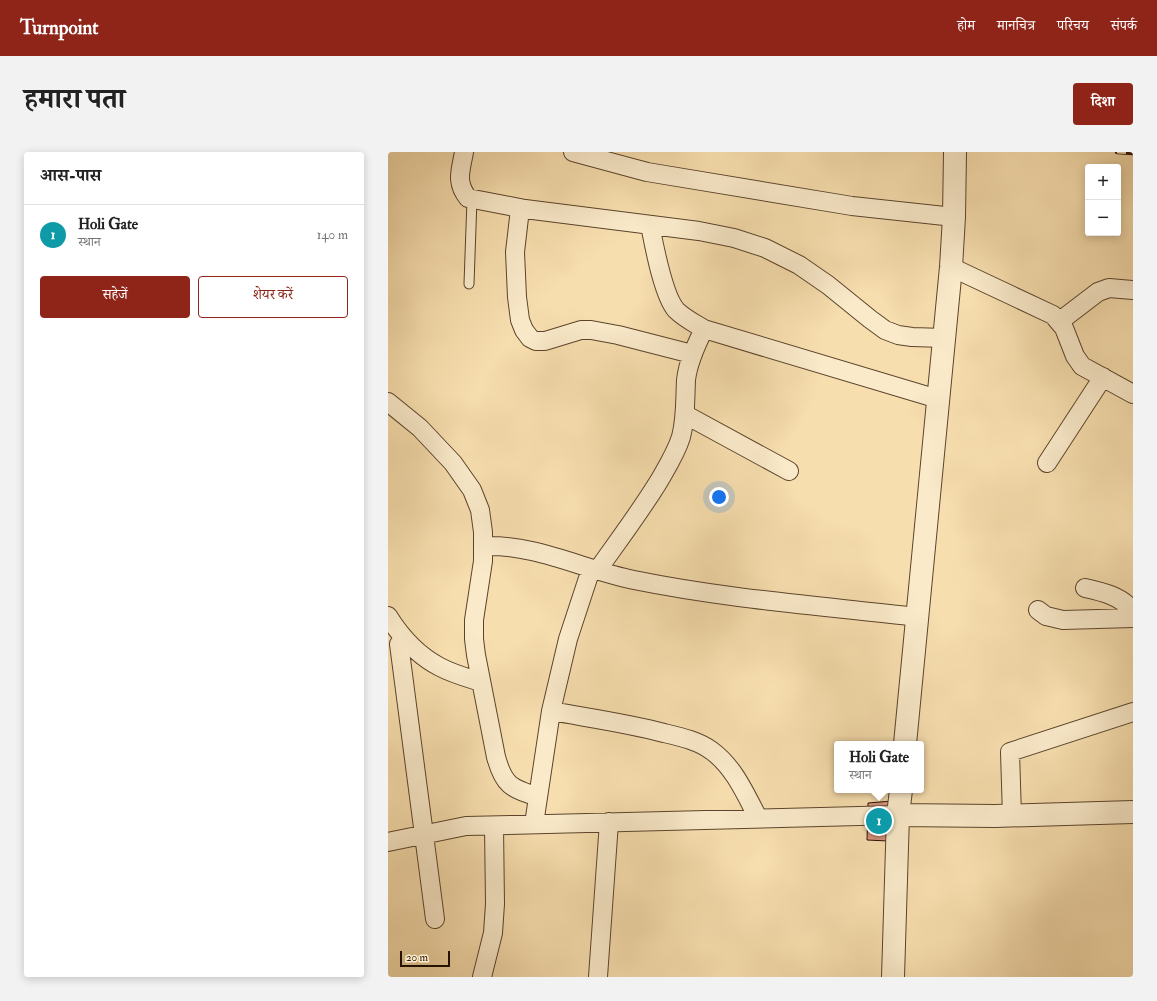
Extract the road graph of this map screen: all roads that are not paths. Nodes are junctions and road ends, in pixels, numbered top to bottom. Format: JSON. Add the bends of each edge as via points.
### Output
{"nodes":[{"id":1,"x":464,"y":152,"type":"edge"},
{"id":2,"x":573,"y":152,"type":"edge"},
{"id":3,"x":955,"y":152,"type":"edge"},
{"id":4,"x":472,"y":199,"type":"junction"},
{"id":5,"x":520,"y":208,"type":"junction"},
{"id":6,"x":954,"y":216,"type":"junction"},
{"id":7,"x":650,"y":225,"type":"junction"},
{"id":8,"x":951,"y":267,"type":"junction"},
{"id":9,"x":469,"y":284,"type":"dead end"},
{"id":10,"x":1133,"y":290,"type":"edge"},
{"id":11,"x":1060,"y":321,"type":"junction"},
{"id":12,"x":704,"y":329,"type":"junction"},
{"id":13,"x":944,"y":338,"type":"junction"},
{"id":14,"x":692,"y":354,"type":"junction"},
{"id":15,"x":1102,"y":377,"type":"junction"},
{"id":16,"x":1133,"y":394,"type":"edge"},
{"id":17,"x":938,"y":399,"type":"junction"},
{"id":18,"x":389,"y":404,"type":"edge"},
{"id":19,"x":686,"y":415,"type":"junction"},
{"id":20,"x":1047,"y":463,"type":"dead end"},
{"id":21,"x":789,"y":471,"type":"dead end"},
{"id":22,"x":484,"y":546,"type":"junction"},
{"id":23,"x":594,"y":570,"type":"junction"},
{"id":24,"x":1085,"y":588,"type":"dead end"},
{"id":25,"x":1038,"y":610,"type":"dead end"},
{"id":26,"x":1133,"y":611,"type":"edge"},
{"id":27,"x":388,"y":616,"type":"edge"},
{"id":28,"x":917,"y":617,"type":"junction"},
{"id":29,"x":1133,"y":618,"type":"edge"},
{"id":30,"x":399,"y":644,"type":"dead end"},
{"id":31,"x":481,"y":682,"type":"junction"},
{"id":32,"x":551,"y":711,"type":"junction"},
{"id":33,"x":1133,"y":712,"type":"edge"},
{"id":34,"x":905,"y":741,"type":"edge"},
{"id":35,"x":901,"y":793,"type":"edge"},
{"id":36,"x":538,"y":797,"type":"junction"},
{"id":37,"x":1133,"y":812,"type":"edge"},
{"id":38,"x":898,"y":815,"type":"junction"},
{"id":39,"x":1012,"y":816,"type":"junction"},
{"id":40,"x":758,"y":818,"type":"junction"},
{"id":41,"x":610,"y":822,"type":"junction"},
{"id":42,"x":534,"y":824,"type":"junction"},
{"id":43,"x":494,"y":826,"type":"junction"},
{"id":44,"x":425,"y":835,"type":"junction"},
{"id":45,"x":388,"y":842,"type":"edge"},
{"id":46,"x":436,"y":919,"type":"dead end"},
{"id":47,"x":482,"y":977,"type":"edge"},
{"id":48,"x":598,"y":977,"type":"edge"},
{"id":49,"x":893,"y":977,"type":"edge"}],
"edges":[{"from":1,"to":4,"type":"street","via":[[460,187],[468,198]]},
{"from":2,"to":6,"type":"street","via":[[647,172],[852,206]]},
{"from":3,"to":6,"type":"street"},
{"from":4,"to":5,"type":"street"},
{"from":4,"to":9,"type":"lane"},
{"from":5,"to":7,"type":"street"},
{"from":5,"to":14,"type":"street","via":[[515,252],[518,297],[520,320],[530,338],[545,341],[581,330],[591,330]]},
{"from":6,"to":8,"type":"street"},
{"from":7,"to":12,"type":"street","via":[[662,279],[675,309]]},
{"from":7,"to":13,"type":"street","via":[[706,232],[765,248],[799,265],[828,284],[885,330],[912,337]]},
{"from":8,"to":11,"type":"street","via":[[1054,315]]},
{"from":8,"to":13,"type":"street"},
{"from":10,"to":11,"type":"street","via":[[1110,288],[1098,292]]},
{"from":11,"to":15,"type":"street","via":[[1082,366]]},
{"from":12,"to":14,"type":"street"},
{"from":12,"to":17,"type":"street"},
{"from":13,"to":17,"type":"street"},
{"from":14,"to":19,"type":"street","via":[[686,380]]},
{"from":15,"to":16,"type":"street"},
{"from":15,"to":20,"type":"street"},
{"from":17,"to":28,"type":"street"},
{"from":18,"to":22,"type":"street","via":[[420,428],[453,463],[472,490],[480,510]]},
{"from":19,"to":21,"type":"street"},
{"from":19,"to":23,"type":"street","via":[[680,439],[668,465],[646,502]]},
{"from":22,"to":23,"type":"street","via":[[538,553]]},
{"from":22,"to":31,"type":"street","via":[[474,620]]},
{"from":23,"to":28,"type":"street","via":[[677,588]]},
{"from":23,"to":32,"type":"street","via":[[568,639]]},
{"from":24,"to":26,"type":"street","via":[[1121,600]]},
{"from":25,"to":29,"type":"street","via":[[1046,616],[1063,620]]},
{"from":27,"to":31,"type":"street","via":[[405,639],[423,656],[441,668]]},
{"from":28,"to":34,"type":"street"},
{"from":30,"to":44,"type":"street"},
{"from":31,"to":36,"type":"street","via":[[500,772],[514,789]]},
{"from":32,"to":36,"type":"street"},
{"from":32,"to":40,"type":"street","via":[[639,726],[698,742],[713,751],[727,766]]},
{"from":33,"to":39,"type":"street","via":[[1010,752]]},
{"from":35,"to":38,"type":"street"},
{"from":36,"to":42,"type":"street"},
{"from":37,"to":39,"type":"street"},
{"from":38,"to":39,"type":"street"},
{"from":38,"to":40,"type":"street"},
{"from":38,"to":49,"type":"street"},
{"from":40,"to":41,"type":"street"},
{"from":41,"to":42,"type":"street"},
{"from":41,"to":48,"type":"street"},
{"from":42,"to":43,"type":"street"},
{"from":43,"to":44,"type":"street","via":[[466,826]]},
{"from":43,"to":47,"type":"street","via":[[493,933]]},
{"from":44,"to":45,"type":"street"},
{"from":44,"to":46,"type":"street"}]}
